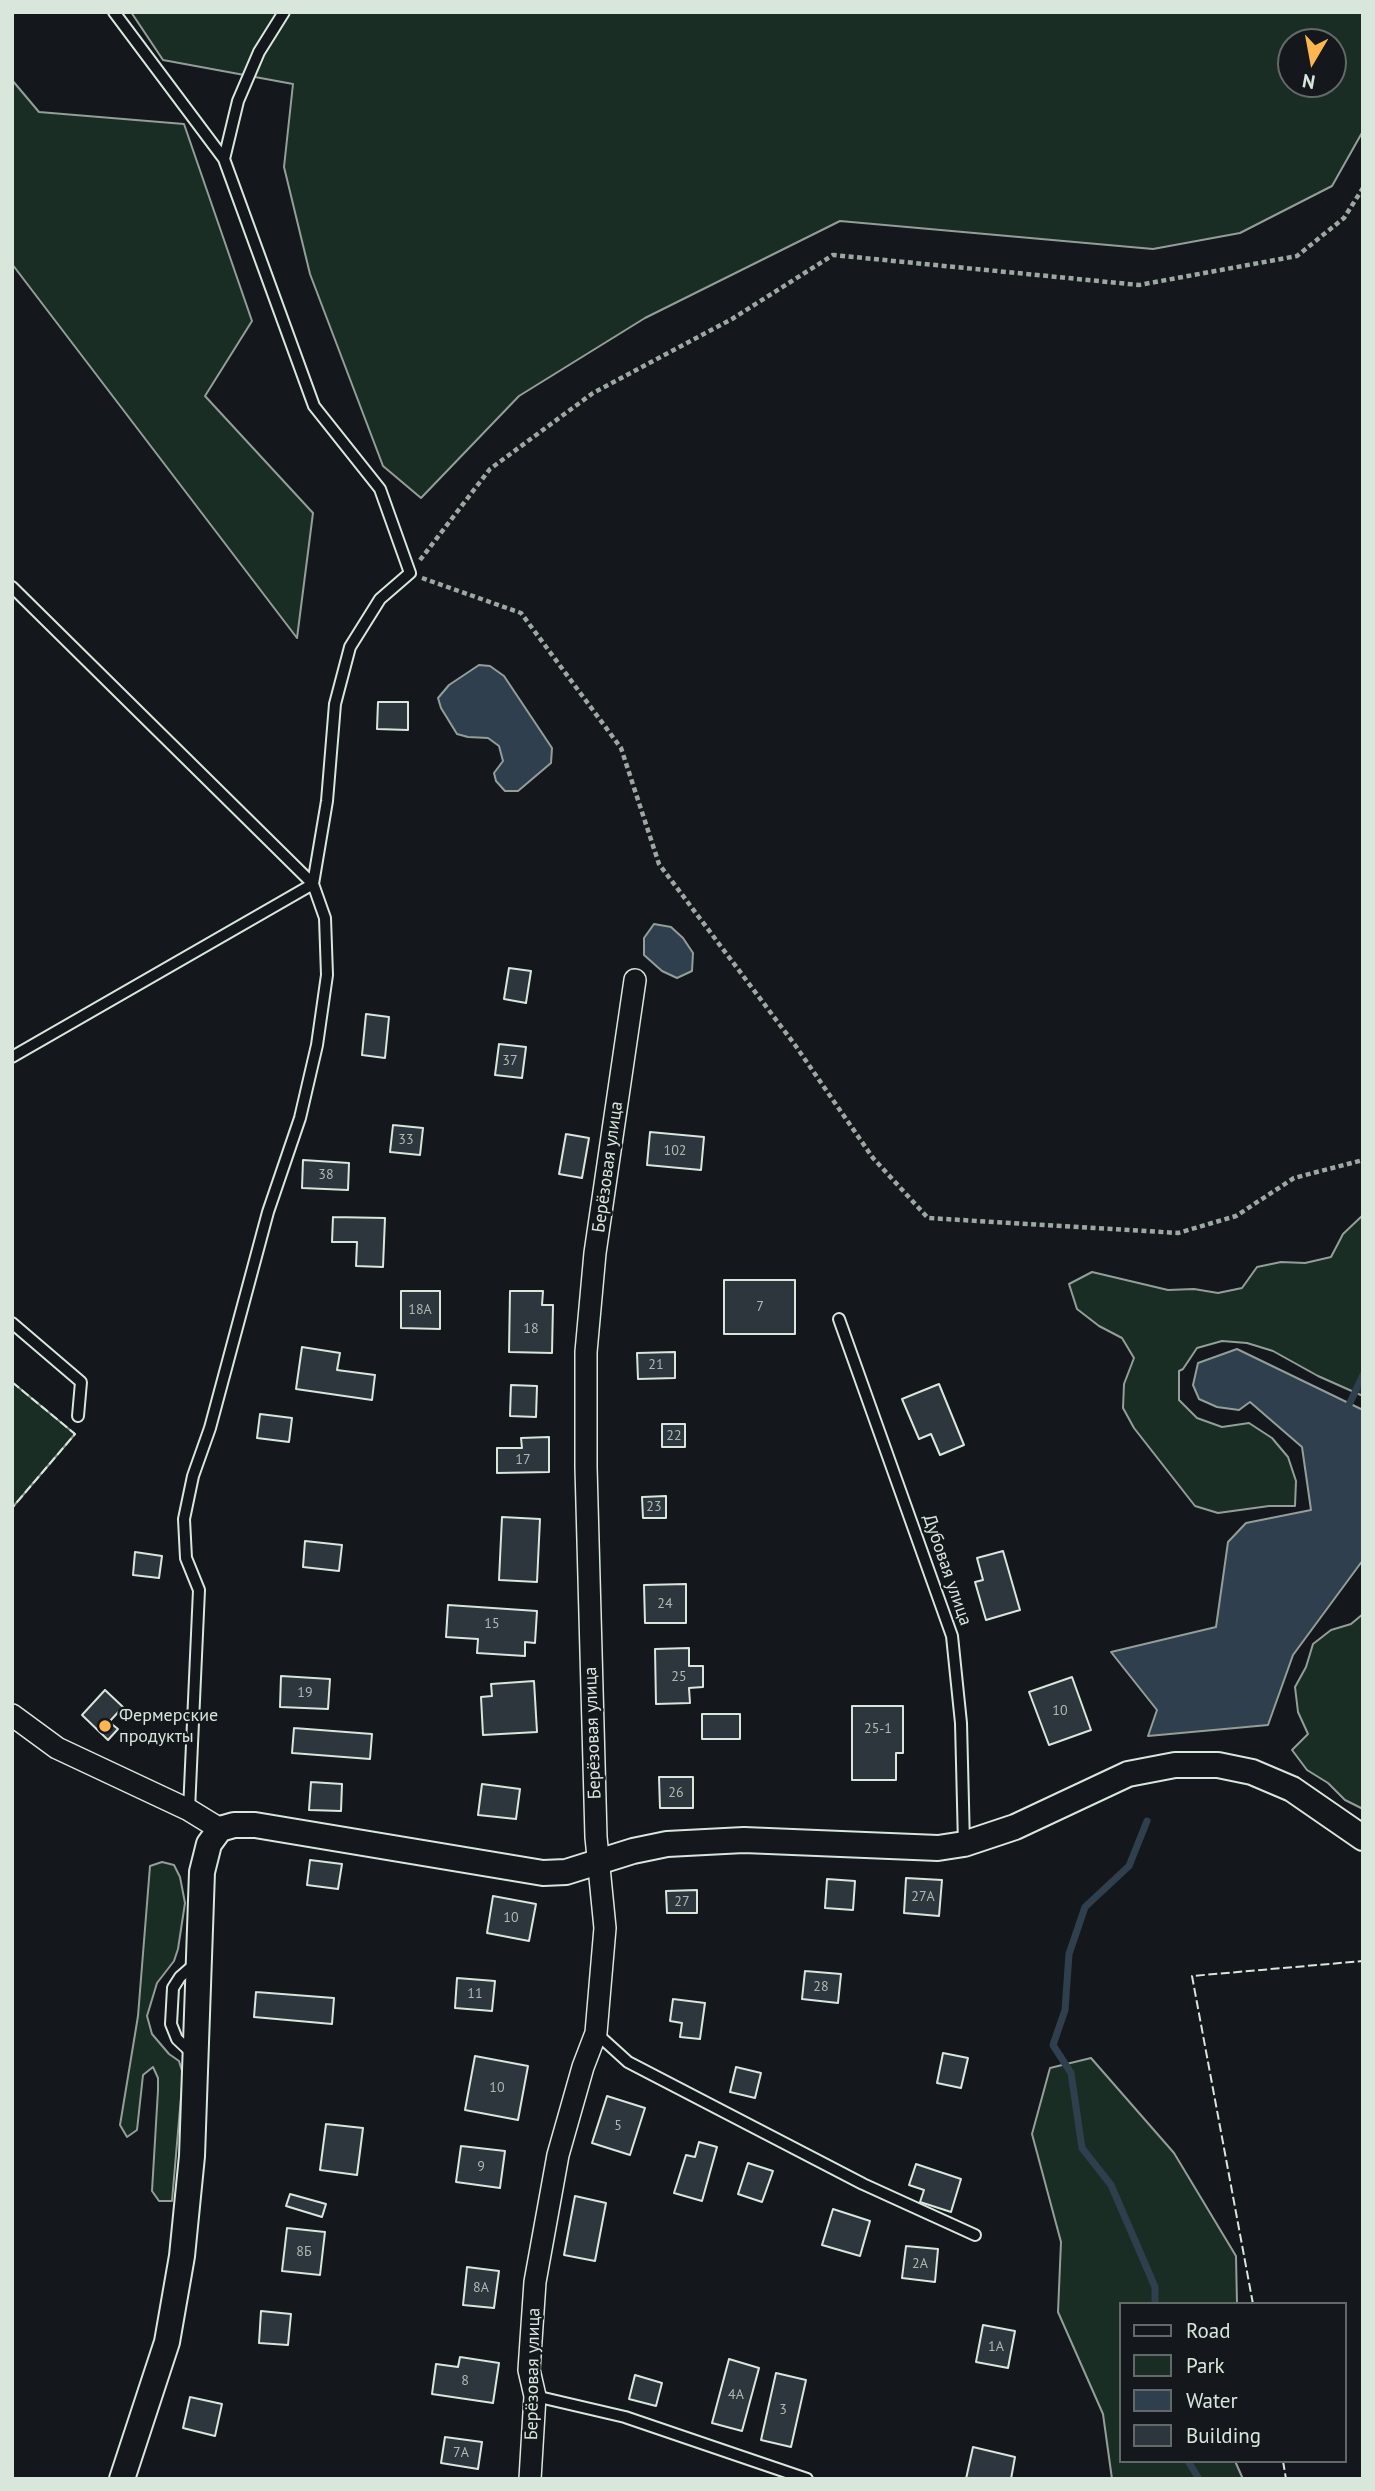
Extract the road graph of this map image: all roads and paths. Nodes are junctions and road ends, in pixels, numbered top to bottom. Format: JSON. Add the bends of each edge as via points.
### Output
{"nodes":[{"id":1,"x":114,"y":12,"type":"edge"},
{"id":2,"x":284,"y":12,"type":"edge"},
{"id":3,"x":224,"y":159,"type":"junction"},
{"id":4,"x":1363,"y":188,"type":"edge"},
{"id":5,"x":410,"y":573,"type":"junction"},
{"id":6,"x":12,"y":587,"type":"edge"},
{"id":7,"x":313,"y":884,"type":"junction"},
{"id":8,"x":635,"y":980,"type":"dead end"},
{"id":9,"x":12,"y":1057,"type":"edge"},
{"id":10,"x":1363,"y":1160,"type":"edge"},
{"id":11,"x":839,"y":1319,"type":"dead end"},
{"id":12,"x":12,"y":1323,"type":"edge"},
{"id":13,"x":78,"y":1416,"type":"dead end"},
{"id":14,"x":12,"y":1714,"type":"edge"},
{"id":15,"x":189,"y":1810,"type":"junction"},
{"id":16,"x":220,"y":1829,"type":"junction"},
{"id":17,"x":1363,"y":1838,"type":"edge"},
{"id":18,"x":964,"y":1844,"type":"junction"},
{"id":19,"x":597,"y":1862,"type":"junction"},
{"id":20,"x":596,"y":2032,"type":"junction"},
{"id":21,"x":975,"y":2235,"type":"dead end"},
{"id":22,"x":535,"y":2396,"type":"junction"},
{"id":23,"x":122,"y":2479,"type":"edge"},
{"id":24,"x":530,"y":2479,"type":"edge"},
{"id":25,"x":807,"y":2479,"type":"edge"}],
"edges":[{"from":1,"to":3,"type":"lane"},
{"from":2,"to":3,"type":"lane","via":[[238,101]]},
{"from":3,"to":5,"type":"lane","via":[[314,406],[380,489]]},
{"from":4,"to":5,"type":"path","via":[[1344,218],[1297,256],[1139,285],[833,255],[732,319],[593,393],[490,469]]},
{"from":5,"to":7,"type":"lane","via":[[380,599],[350,647],[335,704],[327,801]]},
{"from":5,"to":10,"type":"path","via":[[521,613],[621,748],[659,864],[873,1158],[928,1218],[1178,1233],[1236,1216],[1294,1178]]},
{"from":6,"to":7,"type":"lane"},
{"from":7,"to":9,"type":"lane"},
{"from":7,"to":15,"type":"lane","via":[[325,918],[327,975],[317,1045],[184,1519],[186,1558],[199,1590]]},
{"from":8,"to":19,"type":"street","name":"Берёзовая улица","via":[[595,1253],[586,1352]]},
{"from":11,"to":18,"type":"lane","name":"Дубовая улица","via":[[952,1636],[961,1724]]},
{"from":12,"to":13,"type":"lane","via":[[81,1382]]},
{"from":14,"to":15,"type":"street","via":[[57,1748]]},
{"from":15,"to":16,"type":"street"},
{"from":16,"to":19,"type":"street","via":[[256,1825],[543,1873],[566,1872]]},
{"from":16,"to":23,"type":"street","via":[[209,1844],[202,1872],[192,2156],[182,2256],[167,2342]]},
{"from":17,"to":18,"type":"street","via":[[1292,1789],[1252,1772],[1217,1765],[1175,1765],[1128,1774],[1015,1827]]},
{"from":18,"to":19,"type":"street","via":[[938,1848],[744,1840],[667,1844]]},
{"from":19,"to":20,"type":"street","name":"Берёзовая улица","via":[[605,1928]]},
{"from":20,"to":21,"type":"lane","via":[[628,2063],[863,2184]]},
{"from":20,"to":22,"type":"street","name":"Берёзовая улица","via":[[558,2155],[535,2282],[529,2370]]},
{"from":22,"to":24,"type":"street","name":"Берёзовая улица"},
{"from":22,"to":25,"type":"lane","via":[[625,2417]]}]}
